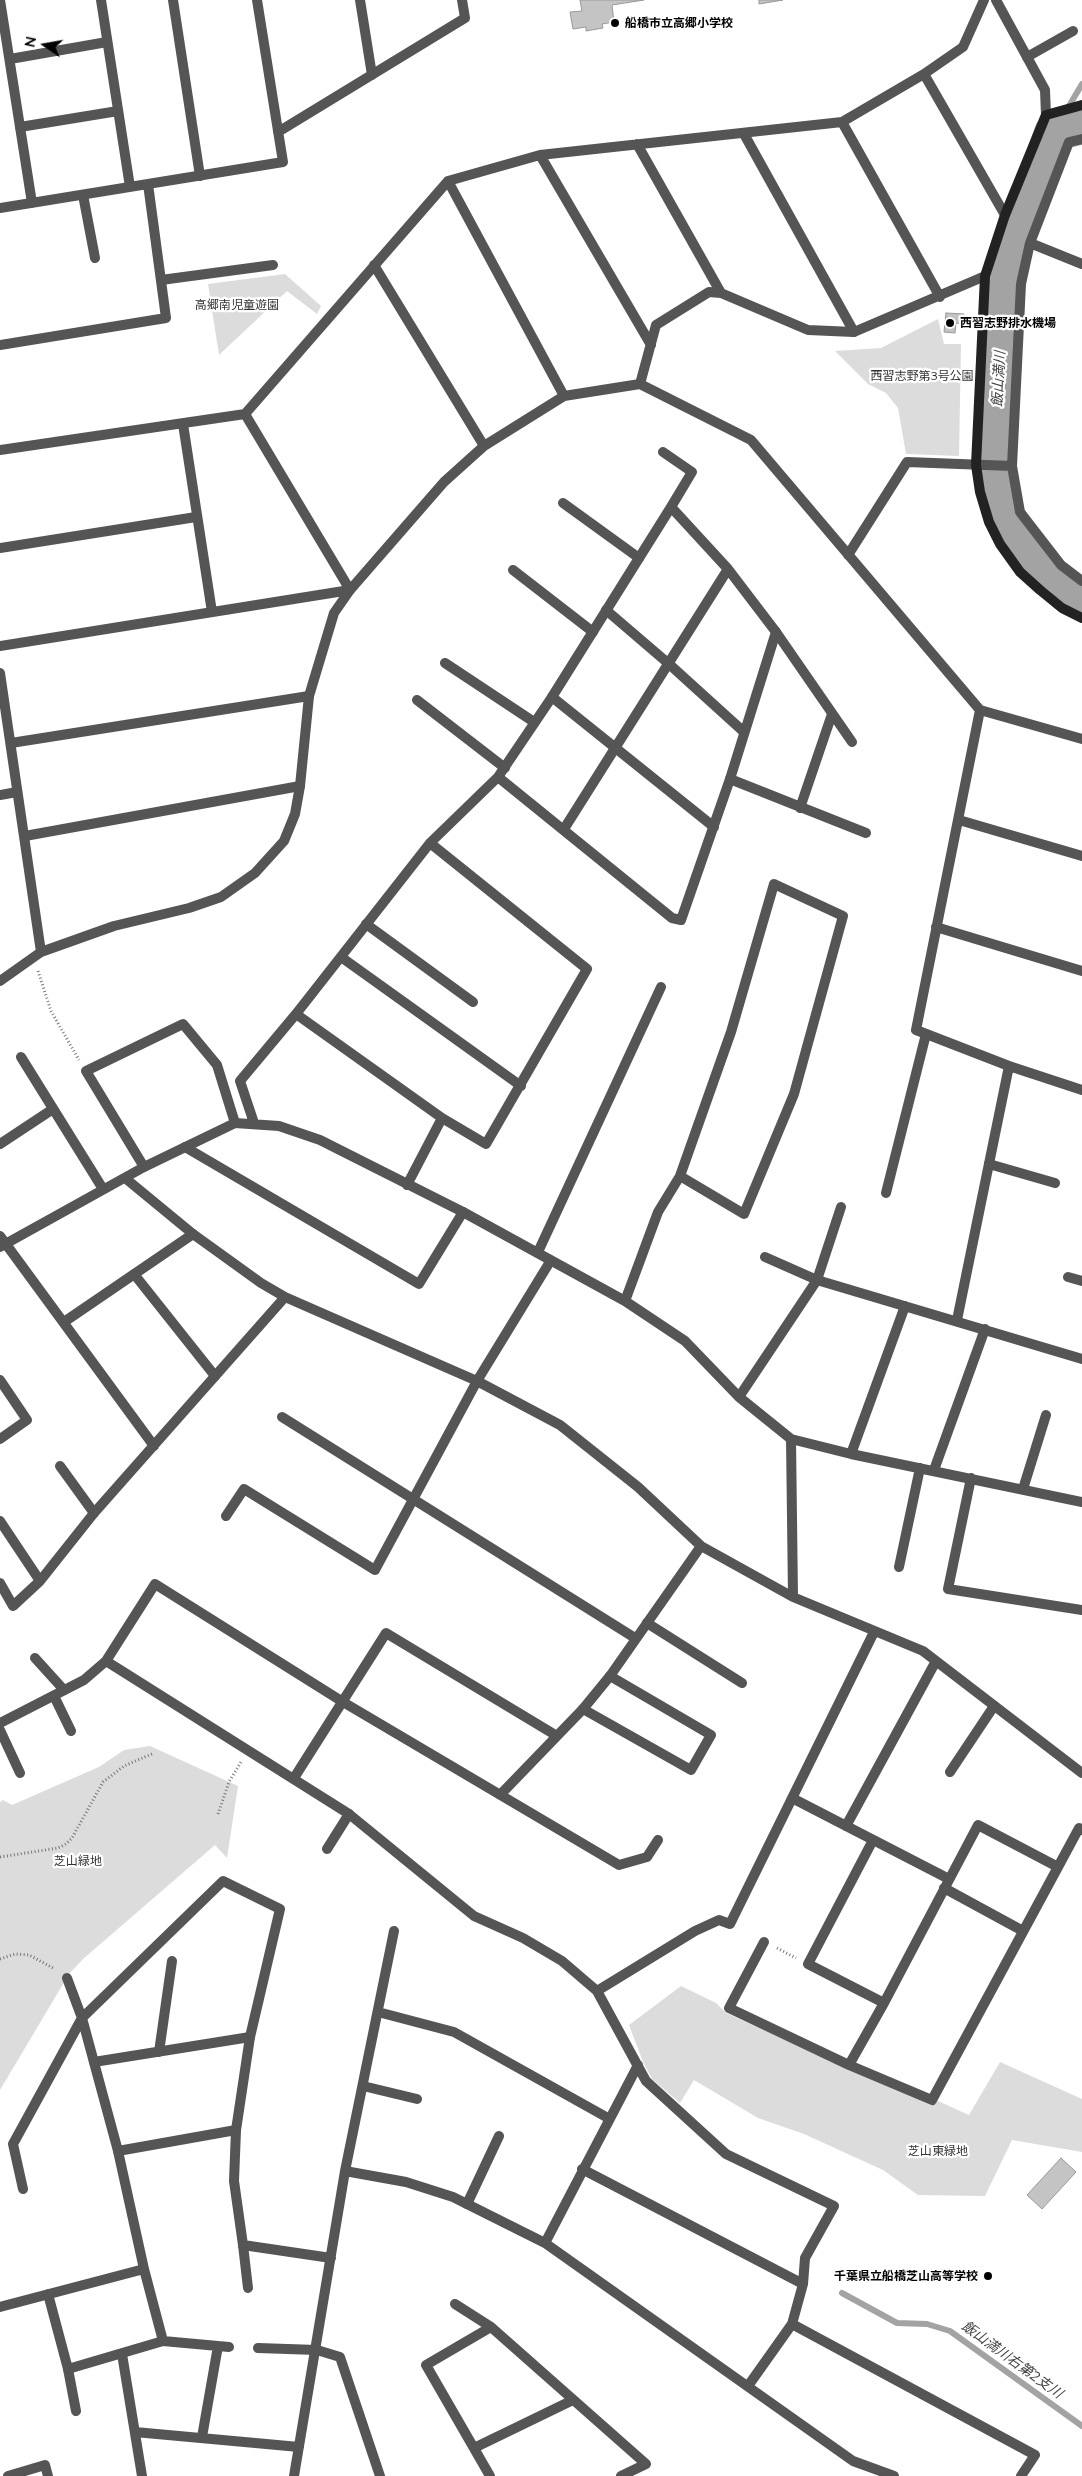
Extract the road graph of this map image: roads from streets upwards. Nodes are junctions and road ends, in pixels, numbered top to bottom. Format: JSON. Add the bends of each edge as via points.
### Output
{"nodes":[{"id":1,"x":0,"y":0,"type":"edge"},
{"id":2,"x":101,"y":0,"type":"edge"},
{"id":3,"x":173,"y":0,"type":"edge"},
{"id":4,"x":257,"y":0,"type":"edge"},
{"id":5,"x":360,"y":0,"type":"edge"},
{"id":6,"x":462,"y":0,"type":"edge"},
{"id":7,"x":984,"y":0,"type":"edge"},
{"id":8,"x":996,"y":0,"type":"edge"},
{"id":9,"x":1073,"y":31,"type":"dead end"},
{"id":10,"x":107,"y":42,"type":"junction"},
{"id":11,"x":1027,"y":58,"type":"junction"},
{"id":12,"x":10,"y":59,"type":"junction"},
{"id":13,"x":924,"y":74,"type":"junction"},
{"id":14,"x":372,"y":75,"type":"junction"},
{"id":15,"x":1082,"y":105,"type":"edge"},
{"id":16,"x":118,"y":111,"type":"junction"},
{"id":17,"x":1046,"y":115,"type":"junction"},
{"id":18,"x":842,"y":122,"type":"junction"},
{"id":19,"x":20,"y":127,"type":"junction"},
{"id":20,"x":278,"y":132,"type":"junction"},
{"id":21,"x":744,"y":134,"type":"junction"},
{"id":22,"x":1082,"y":138,"type":"edge"},
{"id":23,"x":637,"y":144,"type":"junction"},
{"id":24,"x":540,"y":155,"type":"junction"},
{"id":25,"x":200,"y":176,"type":"junction"},
{"id":26,"x":448,"y":182,"type":"junction"},
{"id":27,"x":148,"y":184,"type":"junction"},
{"id":28,"x":130,"y":187,"type":"junction"},
{"id":29,"x":83,"y":195,"type":"junction"},
{"id":30,"x":32,"y":203,"type":"junction"},
{"id":31,"x":0,"y":208,"type":"edge"},
{"id":32,"x":1005,"y":215,"type":"junction"},
{"id":33,"x":1030,"y":243,"type":"junction"},
{"id":34,"x":95,"y":258,"type":"dead end"},
{"id":35,"x":1082,"y":264,"type":"edge"},
{"id":36,"x":273,"y":265,"type":"dead end"},
{"id":37,"x":374,"y":265,"type":"junction"},
{"id":38,"x":986,"y":276,"type":"junction"},
{"id":39,"x":161,"y":280,"type":"junction"},
{"id":40,"x":720,"y":293,"type":"junction"},
{"id":41,"x":940,"y":297,"type":"junction"},
{"id":42,"x":854,"y":332,"type":"junction"},
{"id":43,"x":0,"y":345,"type":"edge"},
{"id":44,"x":651,"y":345,"type":"junction"},
{"id":45,"x":640,"y":384,"type":"junction"},
{"id":46,"x":564,"y":396,"type":"junction"},
{"id":47,"x":245,"y":414,"type":"junction"},
{"id":48,"x":183,"y":424,"type":"junction"},
{"id":49,"x":484,"y":446,"type":"junction"},
{"id":50,"x":0,"y":450,"type":"edge"},
{"id":51,"x":663,"y":452,"type":"dead end"},
{"id":52,"x":981,"y":465,"type":"junction"},
{"id":53,"x":1008,"y":466,"type":"junction"},
{"id":54,"x":564,"y":503,"type":"dead end"},
{"id":55,"x":671,"y":507,"type":"junction"},
{"id":56,"x":196,"y":516,"type":"junction"},
{"id":57,"x":0,"y":548,"type":"edge"},
{"id":58,"x":848,"y":554,"type":"junction"},
{"id":59,"x":639,"y":558,"type":"junction"},
{"id":60,"x":728,"y":569,"type":"junction"},
{"id":61,"x":513,"y":570,"type":"dead end"},
{"id":62,"x":1082,"y":581,"type":"edge"},
{"id":63,"x":350,"y":590,"type":"junction"},
{"id":64,"x":606,"y":610,"type":"junction"},
{"id":65,"x":212,"y":612,"type":"junction"},
{"id":66,"x":1082,"y":618,"type":"edge"},
{"id":67,"x":593,"y":632,"type":"junction"},
{"id":68,"x":776,"y":632,"type":"junction"},
{"id":69,"x":0,"y":646,"type":"edge"},
{"id":70,"x":445,"y":663,"type":"dead end"},
{"id":71,"x":669,"y":664,"type":"junction"},
{"id":72,"x":0,"y":673,"type":"edge"},
{"id":73,"x":309,"y":696,"type":"junction"},
{"id":74,"x":552,"y":697,"type":"junction"},
{"id":75,"x":417,"y":700,"type":"dead end"},
{"id":76,"x":980,"y":710,"type":"junction"},
{"id":77,"x":832,"y":714,"type":"junction"},
{"id":78,"x":534,"y":722,"type":"junction"},
{"id":79,"x":744,"y":732,"type":"junction"},
{"id":80,"x":1082,"y":738,"type":"edge"},
{"id":81,"x":852,"y":742,"type":"dead end"},
{"id":82,"x":11,"y":743,"type":"junction"},
{"id":83,"x":615,"y":748,"type":"junction"},
{"id":84,"x":505,"y":768,"type":"junction"},
{"id":85,"x":498,"y":777,"type":"junction"},
{"id":86,"x":730,"y":779,"type":"junction"},
{"id":87,"x":300,"y":786,"type":"junction"},
{"id":88,"x":17,"y":792,"type":"junction"},
{"id":89,"x":0,"y":795,"type":"edge"},
{"id":90,"x":800,"y":808,"type":"junction"},
{"id":91,"x":960,"y":820,"type":"junction"},
{"id":92,"x":714,"y":827,"type":"junction"},
{"id":93,"x":564,"y":829,"type":"junction"},
{"id":94,"x":866,"y":834,"type":"dead end"},
{"id":95,"x":25,"y":836,"type":"junction"},
{"id":96,"x":430,"y":843,"type":"junction"},
{"id":97,"x":1082,"y":856,"type":"edge"},
{"id":98,"x":366,"y":924,"type":"junction"},
{"id":99,"x":936,"y":926,"type":"junction"},
{"id":100,"x":37,"y":954,"type":"junction"},
{"id":101,"x":341,"y":957,"type":"junction"},
{"id":102,"x":1082,"y":971,"type":"edge"},
{"id":103,"x":0,"y":981,"type":"edge"},
{"id":104,"x":661,"y":987,"type":"dead end"},
{"id":105,"x":473,"y":1002,"type":"dead end"},
{"id":106,"x":296,"y":1014,"type":"junction"},
{"id":107,"x":926,"y":1034,"type":"junction"},
{"id":108,"x":21,"y":1057,"type":"dead end"},
{"id":109,"x":1009,"y":1066,"type":"junction"},
{"id":110,"x":521,"y":1086,"type":"junction"},
{"id":111,"x":1082,"y":1090,"type":"edge"},
{"id":112,"x":53,"y":1109,"type":"junction"},
{"id":113,"x":442,"y":1118,"type":"junction"},
{"id":114,"x":235,"y":1123,"type":"junction"},
{"id":115,"x":254,"y":1123,"type":"junction"},
{"id":116,"x":0,"y":1144,"type":"edge"},
{"id":117,"x":184,"y":1147,"type":"junction"},
{"id":118,"x":989,"y":1164,"type":"junction"},
{"id":119,"x":144,"y":1167,"type":"junction"},
{"id":120,"x":680,"y":1176,"type":"junction"},
{"id":121,"x":125,"y":1178,"type":"junction"},
{"id":122,"x":1055,"y":1183,"type":"dead end"},
{"id":123,"x":407,"y":1185,"type":"junction"},
{"id":124,"x":103,"y":1189,"type":"junction"},
{"id":125,"x":886,"y":1193,"type":"dead end"},
{"id":126,"x":841,"y":1207,"type":"dead end"},
{"id":127,"x":463,"y":1212,"type":"junction"},
{"id":128,"x":193,"y":1234,"type":"junction"},
{"id":129,"x":2,"y":1242,"type":"edge"},
{"id":130,"x":538,"y":1252,"type":"junction"},
{"id":131,"x":765,"y":1257,"type":"dead end"},
{"id":132,"x":551,"y":1260,"type":"junction"},
{"id":133,"x":134,"y":1274,"type":"junction"},
{"id":134,"x":1068,"y":1277,"type":"dead end"},
{"id":135,"x":817,"y":1280,"type":"junction"},
{"id":136,"x":1082,"y":1281,"type":"edge"},
{"id":137,"x":285,"y":1297,"type":"junction"},
{"id":138,"x":625,"y":1302,"type":"junction"},
{"id":139,"x":905,"y":1306,"type":"junction"},
{"id":140,"x":957,"y":1320,"type":"junction"},
{"id":141,"x":64,"y":1322,"type":"junction"},
{"id":142,"x":985,"y":1328,"type":"junction"},
{"id":143,"x":1081,"y":1357,"type":"edge"},
{"id":144,"x":215,"y":1376,"type":"junction"},
{"id":145,"x":0,"y":1380,"type":"edge"},
{"id":146,"x":478,"y":1382,"type":"junction"},
{"id":147,"x":739,"y":1397,"type":"junction"},
{"id":148,"x":1046,"y":1415,"type":"dead end"},
{"id":149,"x":282,"y":1417,"type":"dead end"},
{"id":150,"x":0,"y":1439,"type":"edge"},
{"id":151,"x":791,"y":1439,"type":"junction"},
{"id":152,"x":154,"y":1446,"type":"junction"},
{"id":153,"x":851,"y":1454,"type":"junction"},
{"id":154,"x":60,"y":1466,"type":"dead end"},
{"id":155,"x":920,"y":1468,"type":"junction"},
{"id":156,"x":934,"y":1470,"type":"junction"},
{"id":157,"x":971,"y":1478,"type":"junction"},
{"id":158,"x":1023,"y":1489,"type":"junction"},
{"id":159,"x":414,"y":1500,"type":"junction"},
{"id":160,"x":1082,"y":1502,"type":"edge"},
{"id":161,"x":94,"y":1513,"type":"junction"},
{"id":162,"x":226,"y":1516,"type":"dead end"},
{"id":163,"x":0,"y":1521,"type":"edge"},
{"id":164,"x":701,"y":1546,"type":"junction"},
{"id":165,"x":899,"y":1567,"type":"dead end"},
{"id":166,"x":40,"y":1581,"type":"junction"},
{"id":167,"x":0,"y":1583,"type":"edge"},
{"id":168,"x":793,"y":1598,"type":"junction"},
{"id":169,"x":1082,"y":1610,"type":"edge"},
{"id":170,"x":647,"y":1623,"type":"junction"},
{"id":171,"x":874,"y":1632,"type":"junction"},
{"id":172,"x":635,"y":1638,"type":"junction"},
{"id":173,"x":35,"y":1658,"type":"dead end"},
{"id":174,"x":106,"y":1661,"type":"junction"},
{"id":175,"x":936,"y":1661,"type":"junction"},
{"id":176,"x":610,"y":1676,"type":"junction"},
{"id":177,"x":742,"y":1683,"type":"dead end"},
{"id":178,"x":64,"y":1690,"type":"junction"},
{"id":179,"x":54,"y":1696,"type":"junction"},
{"id":180,"x":343,"y":1702,"type":"junction"},
{"id":181,"x":994,"y":1706,"type":"junction"},
{"id":182,"x":583,"y":1708,"type":"junction"},
{"id":183,"x":0,"y":1723,"type":"edge"},
{"id":184,"x":0,"y":1730,"type":"edge"},
{"id":185,"x":70,"y":1732,"type":"dead end"},
{"id":186,"x":557,"y":1736,"type":"junction"},
{"id":187,"x":950,"y":1772,"type":"dead end"},
{"id":188,"x":20,"y":1773,"type":"dead end"},
{"id":189,"x":1082,"y":1774,"type":"edge"},
{"id":190,"x":294,"y":1778,"type":"junction"},
{"id":191,"x":500,"y":1795,"type":"junction"},
{"id":192,"x":792,"y":1798,"type":"junction"},
{"id":193,"x":349,"y":1814,"type":"junction"},
{"id":194,"x":846,"y":1826,"type":"junction"},
{"id":195,"x":1082,"y":1830,"type":"edge"},
{"id":196,"x":658,"y":1840,"type":"dead end"},
{"id":197,"x":874,"y":1840,"type":"junction"},
{"id":198,"x":328,"y":1848,"type":"dead end"},
{"id":199,"x":1058,"y":1867,"type":"junction"},
{"id":200,"x":949,"y":1879,"type":"junction"},
{"id":201,"x":944,"y":1888,"type":"junction"},
{"id":202,"x":394,"y":1931,"type":"dead end"},
{"id":203,"x":1023,"y":1931,"type":"junction"},
{"id":204,"x":764,"y":1942,"type":"dead end"},
{"id":205,"x":172,"y":1962,"type":"dead end"},
{"id":206,"x":67,"y":1978,"type":"road end"},
{"id":207,"x":597,"y":1991,"type":"junction"},
{"id":208,"x":884,"y":2003,"type":"junction"},
{"id":209,"x":378,"y":2012,"type":"junction"},
{"id":210,"x":82,"y":2018,"type":"junction"},
{"id":211,"x":250,"y":2037,"type":"junction"},
{"id":212,"x":159,"y":2052,"type":"junction"},
{"id":213,"x":94,"y":2062,"type":"junction"},
{"id":214,"x":849,"y":2065,"type":"junction"},
{"id":215,"x":638,"y":2066,"type":"junction"},
{"id":216,"x":363,"y":2086,"type":"junction"},
{"id":217,"x":418,"y":2099,"type":"dead end"},
{"id":218,"x":608,"y":2118,"type":"junction"},
{"id":219,"x":236,"y":2130,"type":"junction"},
{"id":220,"x":499,"y":2136,"type":"dead end"},
{"id":221,"x":118,"y":2151,"type":"junction"},
{"id":222,"x":582,"y":2170,"type":"junction"},
{"id":223,"x":345,"y":2171,"type":"junction"},
{"id":224,"x":23,"y":2189,"type":"dead end"},
{"id":225,"x":467,"y":2204,"type":"junction"},
{"id":226,"x":545,"y":2243,"type":"junction"},
{"id":227,"x":243,"y":2245,"type":"junction"},
{"id":228,"x":331,"y":2258,"type":"junction"},
{"id":229,"x":144,"y":2269,"type":"junction"},
{"id":230,"x":803,"y":2284,"type":"junction"},
{"id":231,"x":248,"y":2288,"type":"dead end"},
{"id":232,"x":48,"y":2294,"type":"junction"},
{"id":233,"x":455,"y":2304,"type":"dead end"},
{"id":234,"x":0,"y":2307,"type":"edge"},
{"id":235,"x":792,"y":2324,"type":"junction"},
{"id":236,"x":491,"y":2327,"type":"junction"},
{"id":237,"x":163,"y":2341,"type":"junction"},
{"id":238,"x":218,"y":2346,"type":"junction"},
{"id":239,"x":229,"y":2347,"type":"dead end"},
{"id":240,"x":258,"y":2348,"type":"dead end"},
{"id":241,"x":317,"y":2350,"type":"junction"},
{"id":242,"x":122,"y":2354,"type":"junction"},
{"id":243,"x":68,"y":2369,"type":"junction"},
{"id":244,"x":748,"y":2386,"type":"junction"},
{"id":245,"x":573,"y":2400,"type":"junction"},
{"id":246,"x":76,"y":2411,"type":"dead end"},
{"id":247,"x":135,"y":2432,"type":"junction"},
{"id":248,"x":202,"y":2437,"type":"junction"},
{"id":249,"x":299,"y":2447,"type":"junction"},
{"id":250,"x":474,"y":2448,"type":"junction"},
{"id":251,"x":8,"y":2476,"type":"edge"},
{"id":252,"x":48,"y":2476,"type":"edge"},
{"id":253,"x":142,"y":2476,"type":"edge"},
{"id":254,"x":294,"y":2476,"type":"edge"},
{"id":255,"x":380,"y":2476,"type":"edge"},
{"id":256,"x":490,"y":2476,"type":"edge"},
{"id":257,"x":621,"y":2476,"type":"edge"},
{"id":258,"x":894,"y":2476,"type":"edge"},
{"id":259,"x":1021,"y":2476,"type":"edge"}],
"edges":[{"from":1,"to":12,"type":"street"},
{"from":2,"to":10,"type":"street"},
{"from":3,"to":25,"type":"street"},
{"from":4,"to":20,"type":"street"},
{"from":5,"to":14,"type":"street"},
{"from":6,"to":14,"type":"street","via":[[465,18]]},
{"from":7,"to":13,"type":"street","via":[[963,47]]},
{"from":8,"to":11,"type":"street"},
{"from":9,"to":11,"type":"street"},
{"from":10,"to":12,"type":"street"},
{"from":10,"to":16,"type":"street"},
{"from":11,"to":17,"type":"street","via":[[1046,90]]},
{"from":12,"to":19,"type":"street"},
{"from":13,"to":18,"type":"street"},
{"from":13,"to":32,"type":"street"},
{"from":14,"to":20,"type":"street"},
{"from":15,"to":17,"type":"street"},
{"from":16,"to":19,"type":"street"},
{"from":16,"to":28,"type":"street"},
{"from":17,"to":32,"type":"street"},
{"from":18,"to":21,"type":"street"},
{"from":18,"to":41,"type":"street"},
{"from":19,"to":30,"type":"street"},
{"from":20,"to":25,"type":"street","via":[[283,162]]},
{"from":21,"to":23,"type":"street"},
{"from":21,"to":42,"type":"street"},
{"from":22,"to":33,"type":"street","via":[[1069,142]]},
{"from":23,"to":24,"type":"street"},
{"from":23,"to":40,"type":"street"},
{"from":24,"to":26,"type":"street"},
{"from":24,"to":44,"type":"street"},
{"from":25,"to":27,"type":"street"},
{"from":26,"to":37,"type":"street"},
{"from":26,"to":46,"type":"street"},
{"from":27,"to":28,"type":"street"},
{"from":27,"to":39,"type":"street"},
{"from":28,"to":29,"type":"street"},
{"from":29,"to":30,"type":"street"},
{"from":29,"to":34,"type":"street"},
{"from":30,"to":31,"type":"street"},
{"from":32,"to":38,"type":"street"},
{"from":33,"to":35,"type":"street"},
{"from":33,"to":53,"type":"street","via":[[1021,284]]},
{"from":36,"to":39,"type":"street"},
{"from":37,"to":47,"type":"street"},
{"from":37,"to":49,"type":"street"},
{"from":38,"to":41,"type":"street"},
{"from":38,"to":52,"type":"street"},
{"from":39,"to":43,"type":"street","via":[[166,318]]},
{"from":40,"to":42,"type":"street","via":[[808,330]]},
{"from":40,"to":44,"type":"street","via":[[709,292],[656,325]]},
{"from":41,"to":42,"type":"street"},
{"from":44,"to":45,"type":"street"},
{"from":45,"to":46,"type":"street"},
{"from":45,"to":58,"type":"street","via":[[751,440]]},
{"from":46,"to":49,"type":"street"},
{"from":47,"to":48,"type":"street"},
{"from":47,"to":63,"type":"street"},
{"from":48,"to":50,"type":"street"},
{"from":48,"to":56,"type":"street"},
{"from":49,"to":63,"type":"street","via":[[444,482]]},
{"from":51,"to":55,"type":"street","via":[[692,472]]},
{"from":52,"to":53,"type":"street"},
{"from":52,"to":58,"type":"street","via":[[907,462]]},
{"from":52,"to":66,"type":"street","via":[[980,492],[1000,544],[1020,572],[1062,608]]},
{"from":53,"to":62,"type":"street","via":[[1020,512],[1062,565]]},
{"from":54,"to":59,"type":"street"},
{"from":55,"to":59,"type":"street"},
{"from":55,"to":60,"type":"street"},
{"from":56,"to":57,"type":"street"},
{"from":56,"to":65,"type":"street"},
{"from":58,"to":76,"type":"street"},
{"from":59,"to":64,"type":"street"},
{"from":60,"to":68,"type":"street"},
{"from":60,"to":71,"type":"street"},
{"from":61,"to":67,"type":"street"},
{"from":63,"to":65,"type":"street"},
{"from":63,"to":73,"type":"street","via":[[334,613]]},
{"from":64,"to":67,"type":"street"},
{"from":64,"to":71,"type":"street"},
{"from":65,"to":69,"type":"street"},
{"from":67,"to":74,"type":"street"},
{"from":68,"to":77,"type":"street"},
{"from":68,"to":79,"type":"street"},
{"from":70,"to":78,"type":"street"},
{"from":71,"to":79,"type":"street"},
{"from":71,"to":83,"type":"street"},
{"from":72,"to":82,"type":"street"},
{"from":73,"to":82,"type":"street"},
{"from":73,"to":87,"type":"street"},
{"from":74,"to":78,"type":"street"},
{"from":74,"to":83,"type":"street"},
{"from":75,"to":84,"type":"street"},
{"from":76,"to":80,"type":"street"},
{"from":76,"to":91,"type":"street"},
{"from":77,"to":81,"type":"street"},
{"from":77,"to":90,"type":"street"},
{"from":78,"to":84,"type":"street"},
{"from":79,"to":86,"type":"street"},
{"from":82,"to":88,"type":"street"},
{"from":83,"to":92,"type":"street"},
{"from":83,"to":93,"type":"street"},
{"from":84,"to":85,"type":"street"},
{"from":85,"to":93,"type":"street"},
{"from":85,"to":96,"type":"street"},
{"from":86,"to":90,"type":"street"},
{"from":86,"to":92,"type":"street"},
{"from":87,"to":95,"type":"street"},
{"from":87,"to":100,"type":"street","via":[[284,841],[256,873],[220,897],[114,926]]},
{"from":88,"to":89,"type":"street"},
{"from":88,"to":95,"type":"street"},
{"from":90,"to":94,"type":"street"},
{"from":91,"to":97,"type":"street"},
{"from":91,"to":99,"type":"street"},
{"from":92,"to":93,"type":"street","via":[[680,920],[672,918]]},
{"from":95,"to":100,"type":"street"},
{"from":96,"to":98,"type":"street"},
{"from":96,"to":110,"type":"street","via":[[587,969]]},
{"from":98,"to":101,"type":"street"},
{"from":98,"to":105,"type":"street"},
{"from":99,"to":102,"type":"street"},
{"from":99,"to":107,"type":"street","via":[[916,1030]]},
{"from":100,"to":103,"type":"street"},
{"from":101,"to":106,"type":"street"},
{"from":101,"to":110,"type":"street"},
{"from":104,"to":130,"type":"street"},
{"from":106,"to":113,"type":"street"},
{"from":106,"to":115,"type":"street","via":[[240,1081]]},
{"from":107,"to":109,"type":"street"},
{"from":107,"to":125,"type":"street"},
{"from":108,"to":112,"type":"street"},
{"from":109,"to":111,"type":"street"},
{"from":109,"to":118,"type":"street"},
{"from":110,"to":113,"type":"street","via":[[486,1144]]},
{"from":112,"to":116,"type":"street"},
{"from":112,"to":124,"type":"street"},
{"from":113,"to":123,"type":"street"},
{"from":114,"to":115,"type":"street"},
{"from":114,"to":117,"type":"street"},
{"from":114,"to":119,"type":"street","via":[[217,1065],[183,1024],[86,1071]]},
{"from":115,"to":123,"type":"street","via":[[279,1126],[320,1140]]},
{"from":117,"to":119,"type":"street"},
{"from":117,"to":127,"type":"street","via":[[419,1284]]},
{"from":118,"to":122,"type":"street"},
{"from":118,"to":140,"type":"street"},
{"from":119,"to":121,"type":"street"},
{"from":120,"to":120,"type":"street","via":[[731,1032],[774,884],[842,916],[794,1094],[744,1214]]},
{"from":120,"to":138,"type":"street","via":[[658,1212]]},
{"from":121,"to":124,"type":"street"},
{"from":121,"to":128,"type":"street"},
{"from":123,"to":127,"type":"street"},
{"from":124,"to":129,"type":"street"},
{"from":126,"to":135,"type":"street"},
{"from":127,"to":130,"type":"street"},
{"from":128,"to":133,"type":"street"},
{"from":128,"to":137,"type":"street"},
{"from":129,"to":141,"type":"street"},
{"from":130,"to":132,"type":"street"},
{"from":131,"to":135,"type":"street"},
{"from":132,"to":138,"type":"street"},
{"from":132,"to":146,"type":"street"},
{"from":133,"to":141,"type":"street"},
{"from":133,"to":144,"type":"street"},
{"from":134,"to":136,"type":"street"},
{"from":135,"to":139,"type":"street"},
{"from":135,"to":147,"type":"street"},
{"from":137,"to":144,"type":"street"},
{"from":137,"to":146,"type":"street"},
{"from":138,"to":147,"type":"street","via":[[685,1341]]},
{"from":139,"to":140,"type":"street"},
{"from":139,"to":153,"type":"street"},
{"from":140,"to":142,"type":"street"},
{"from":141,"to":152,"type":"street"},
{"from":142,"to":143,"type":"street"},
{"from":142,"to":156,"type":"street"},
{"from":144,"to":152,"type":"street"},
{"from":145,"to":150,"type":"street","via":[[27,1420]]},
{"from":146,"to":159,"type":"street"},
{"from":146,"to":164,"type":"street","via":[[560,1425],[638,1487]]},
{"from":147,"to":151,"type":"street"},
{"from":148,"to":158,"type":"street"},
{"from":149,"to":159,"type":"street"},
{"from":151,"to":153,"type":"street"},
{"from":151,"to":168,"type":"street"},
{"from":152,"to":161,"type":"street"},
{"from":153,"to":155,"type":"street"},
{"from":154,"to":161,"type":"street"},
{"from":155,"to":156,"type":"street"},
{"from":155,"to":165,"type":"street"},
{"from":156,"to":157,"type":"street"},
{"from":157,"to":158,"type":"street"},
{"from":157,"to":169,"type":"street","via":[[948,1589]]},
{"from":158,"to":160,"type":"street"},
{"from":159,"to":162,"type":"street","via":[[375,1570],[244,1489]]},
{"from":159,"to":172,"type":"street"},
{"from":161,"to":166,"type":"street"},
{"from":163,"to":166,"type":"street"},
{"from":164,"to":168,"type":"street"},
{"from":164,"to":170,"type":"street"},
{"from":166,"to":167,"type":"street","via":[[13,1606]]},
{"from":168,"to":171,"type":"street"},
{"from":170,"to":172,"type":"street"},
{"from":170,"to":177,"type":"street"},
{"from":171,"to":175,"type":"street","via":[[923,1651]]},
{"from":171,"to":192,"type":"street"},
{"from":172,"to":176,"type":"street"},
{"from":173,"to":178,"type":"street"},
{"from":174,"to":178,"type":"street","via":[[84,1680]]},
{"from":174,"to":180,"type":"street","via":[[155,1584]]},
{"from":174,"to":190,"type":"street"},
{"from":175,"to":181,"type":"street"},
{"from":175,"to":194,"type":"street"},
{"from":176,"to":182,"type":"street"},
{"from":176,"to":182,"type":"street","via":[[711,1735],[691,1770]]},
{"from":178,"to":179,"type":"street"},
{"from":179,"to":183,"type":"street"},
{"from":179,"to":185,"type":"street"},
{"from":180,"to":186,"type":"street","via":[[386,1633]]},
{"from":180,"to":190,"type":"street"},
{"from":180,"to":191,"type":"street"},
{"from":181,"to":187,"type":"street"},
{"from":181,"to":189,"type":"street"},
{"from":182,"to":186,"type":"street"},
{"from":184,"to":188,"type":"street"},
{"from":186,"to":191,"type":"street"},
{"from":190,"to":193,"type":"street"},
{"from":191,"to":196,"type":"street","via":[[619,1865],[647,1857]]},
{"from":192,"to":194,"type":"street"},
{"from":192,"to":207,"type":"street","via":[[730,1924],[719,1920],[695,1931]]},
{"from":193,"to":198,"type":"street"},
{"from":193,"to":207,"type":"street","via":[[474,1916],[562,1960]]},
{"from":194,"to":197,"type":"street"},
{"from":195,"to":199,"type":"street","via":[[1079,1828]]},
{"from":197,"to":200,"type":"street"},
{"from":197,"to":208,"type":"street","via":[[808,1964]]},
{"from":199,"to":200,"type":"street","via":[[978,1825]]},
{"from":199,"to":203,"type":"street"},
{"from":200,"to":201,"type":"street"},
{"from":201,"to":203,"type":"street"},
{"from":201,"to":208,"type":"street"},
{"from":202,"to":209,"type":"street"},
{"from":203,"to":214,"type":"street","via":[[932,2100]]},
{"from":204,"to":214,"type":"street","via":[[728,2008]]},
{"from":205,"to":212,"type":"street"},
{"from":206,"to":210,"type":"street"},
{"from":207,"to":215,"type":"street"},
{"from":208,"to":214,"type":"street"},
{"from":209,"to":216,"type":"street"},
{"from":209,"to":218,"type":"street","via":[[454,2032]]},
{"from":210,"to":211,"type":"street","via":[[223,1881],[280,1909]]},
{"from":210,"to":213,"type":"street"},
{"from":210,"to":224,"type":"street","via":[[13,2144]]},
{"from":211,"to":212,"type":"street"},
{"from":211,"to":219,"type":"street"},
{"from":212,"to":213,"type":"street"},
{"from":213,"to":221,"type":"street"},
{"from":215,"to":218,"type":"street"},
{"from":215,"to":230,"type":"street","via":[[646,2081],[726,2154],[834,2206],[804,2258]]},
{"from":216,"to":217,"type":"street"},
{"from":216,"to":223,"type":"street"},
{"from":218,"to":222,"type":"street"},
{"from":219,"to":221,"type":"street"},
{"from":219,"to":227,"type":"street","via":[[234,2181]]},
{"from":220,"to":225,"type":"street"},
{"from":221,"to":229,"type":"street"},
{"from":222,"to":226,"type":"street"},
{"from":222,"to":230,"type":"street"},
{"from":223,"to":225,"type":"street","via":[[406,2182]]},
{"from":223,"to":228,"type":"street"},
{"from":225,"to":226,"type":"street"},
{"from":226,"to":244,"type":"street"},
{"from":227,"to":228,"type":"street"},
{"from":227,"to":231,"type":"street"},
{"from":228,"to":241,"type":"street"},
{"from":229,"to":232,"type":"street"},
{"from":229,"to":237,"type":"street"},
{"from":230,"to":235,"type":"street"},
{"from":232,"to":234,"type":"street"},
{"from":232,"to":243,"type":"street"},
{"from":233,"to":236,"type":"street"},
{"from":235,"to":244,"type":"street"},
{"from":235,"to":259,"type":"street","via":[[1035,2455]]},
{"from":236,"to":245,"type":"street"},
{"from":236,"to":250,"type":"street","via":[[426,2365]]},
{"from":237,"to":238,"type":"street"},
{"from":237,"to":242,"type":"street"},
{"from":238,"to":239,"type":"street"},
{"from":238,"to":248,"type":"street"},
{"from":240,"to":241,"type":"street"},
{"from":241,"to":249,"type":"street"},
{"from":241,"to":255,"type":"street","via":[[340,2357]]},
{"from":242,"to":243,"type":"street"},
{"from":242,"to":247,"type":"street"},
{"from":243,"to":246,"type":"street"},
{"from":244,"to":258,"type":"street","via":[[852,2461]]},
{"from":245,"to":250,"type":"street"},
{"from":245,"to":257,"type":"street","via":[[646,2464]]},
{"from":247,"to":248,"type":"street"},
{"from":247,"to":253,"type":"street"},
{"from":248,"to":249,"type":"street"},
{"from":249,"to":254,"type":"street"},
{"from":250,"to":256,"type":"street"},
{"from":251,"to":252,"type":"street","via":[[45,2466]]}]}
